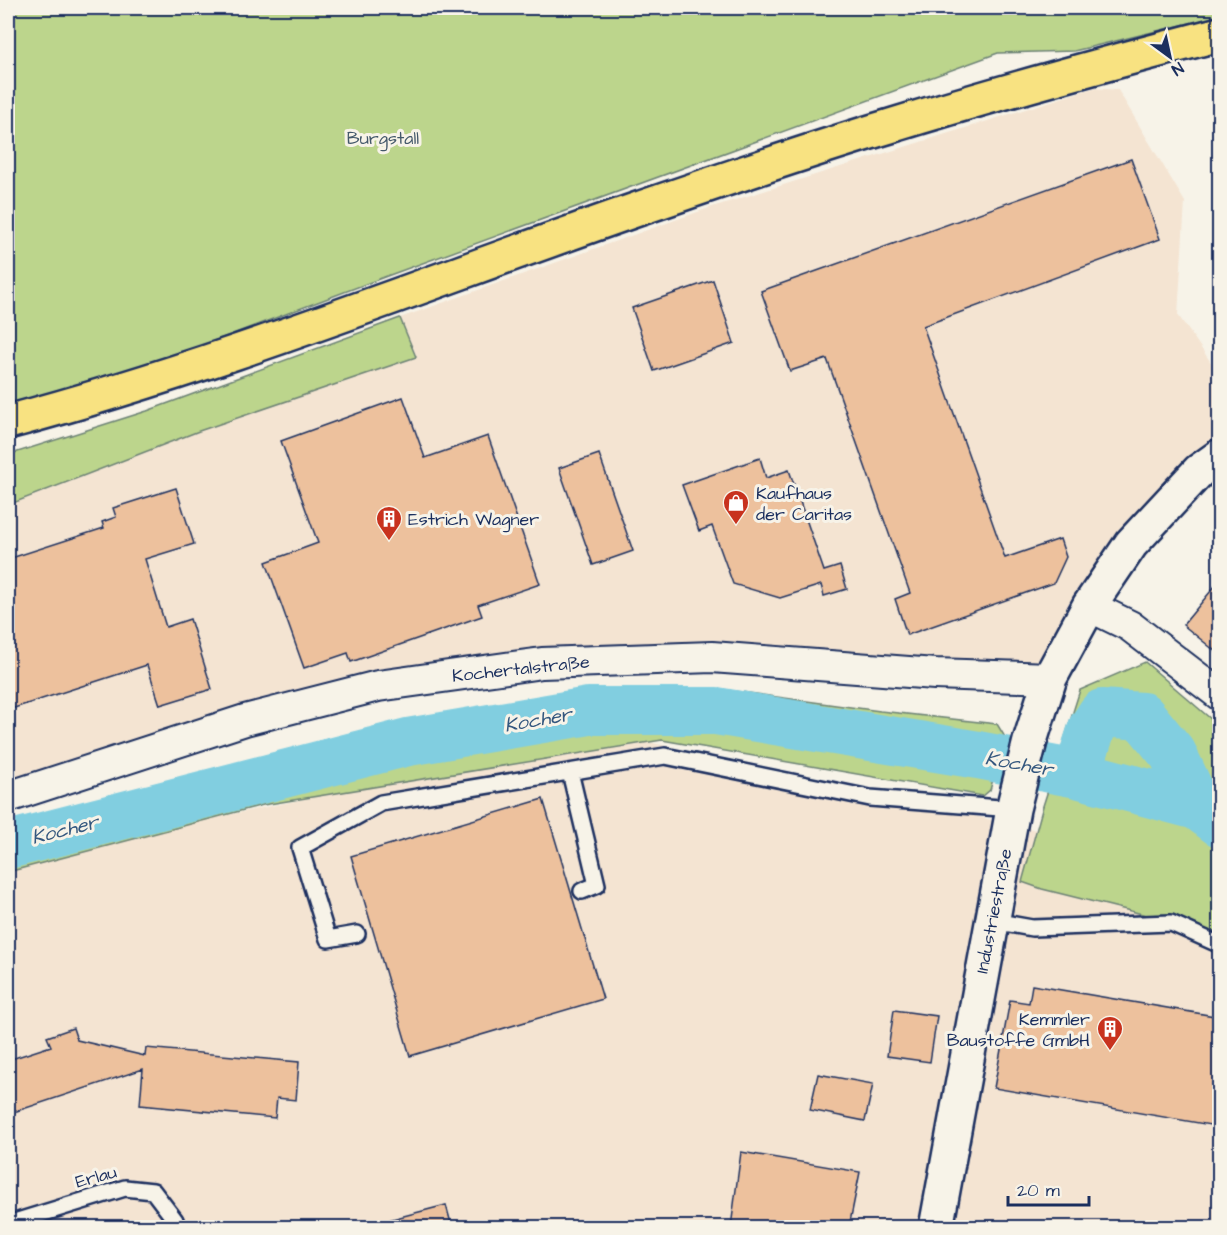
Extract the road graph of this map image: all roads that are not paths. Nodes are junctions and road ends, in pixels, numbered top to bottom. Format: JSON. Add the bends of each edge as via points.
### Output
{"nodes":[{"id":1,"x":1220,"y":34,"type":"edge"},
{"id":2,"x":8,"y":422,"type":"edge"},
{"id":3,"x":1220,"y":456,"type":"edge"},
{"id":4,"x":1089,"y":606,"type":"junction"},
{"id":5,"x":1050,"y":678,"type":"junction"},
{"id":6,"x":1220,"y":695,"type":"edge"},
{"id":7,"x":570,"y":772,"type":"junction"},
{"id":8,"x":8,"y":797,"type":"edge"},
{"id":9,"x":1014,"y":803,"type":"junction"},
{"id":10,"x":582,"y":891,"type":"dead end"},
{"id":11,"x":993,"y":921,"type":"junction"},
{"id":12,"x":357,"y":934,"type":"dead end"},
{"id":13,"x":1220,"y":945,"type":"edge"},
{"id":14,"x":8,"y":1224,"type":"edge"},
{"id":15,"x":177,"y":1227,"type":"edge"},
{"id":16,"x":936,"y":1227,"type":"edge"}],
"edges":[{"from":1,"to":2,"type":"highway","via":[[886,127],[104,396]]},
{"from":3,"to":4,"type":"street","name":"Industriestraße","via":[[1199,471],[1131,544]]},
{"from":4,"to":5,"type":"street","name":"Industriestraße"},
{"from":4,"to":6,"type":"street","via":[[1130,626]]},
{"from":5,"to":8,"type":"street","name":"Kochertalstraße","via":[[935,674],[712,657],[542,663],[378,686],[245,720]]},
{"from":5,"to":9,"type":"street","name":"Industriestraße"},
{"from":7,"to":9,"type":"lane","via":[[665,756],[870,798]]},
{"from":7,"to":10,"type":"lane","via":[[597,885]]},
{"from":7,"to":12,"type":"lane","via":[[381,803],[300,848],[328,939]]},
{"from":9,"to":11,"type":"street","name":"Industriestraße"},
{"from":11,"to":13,"type":"lane","via":[[1032,928],[1171,923]]},
{"from":11,"to":16,"type":"street","name":"Industriestraße"},
{"from":14,"to":15,"type":"lane","name":"Erlau","via":[[125,1188],[153,1191]]}]}
